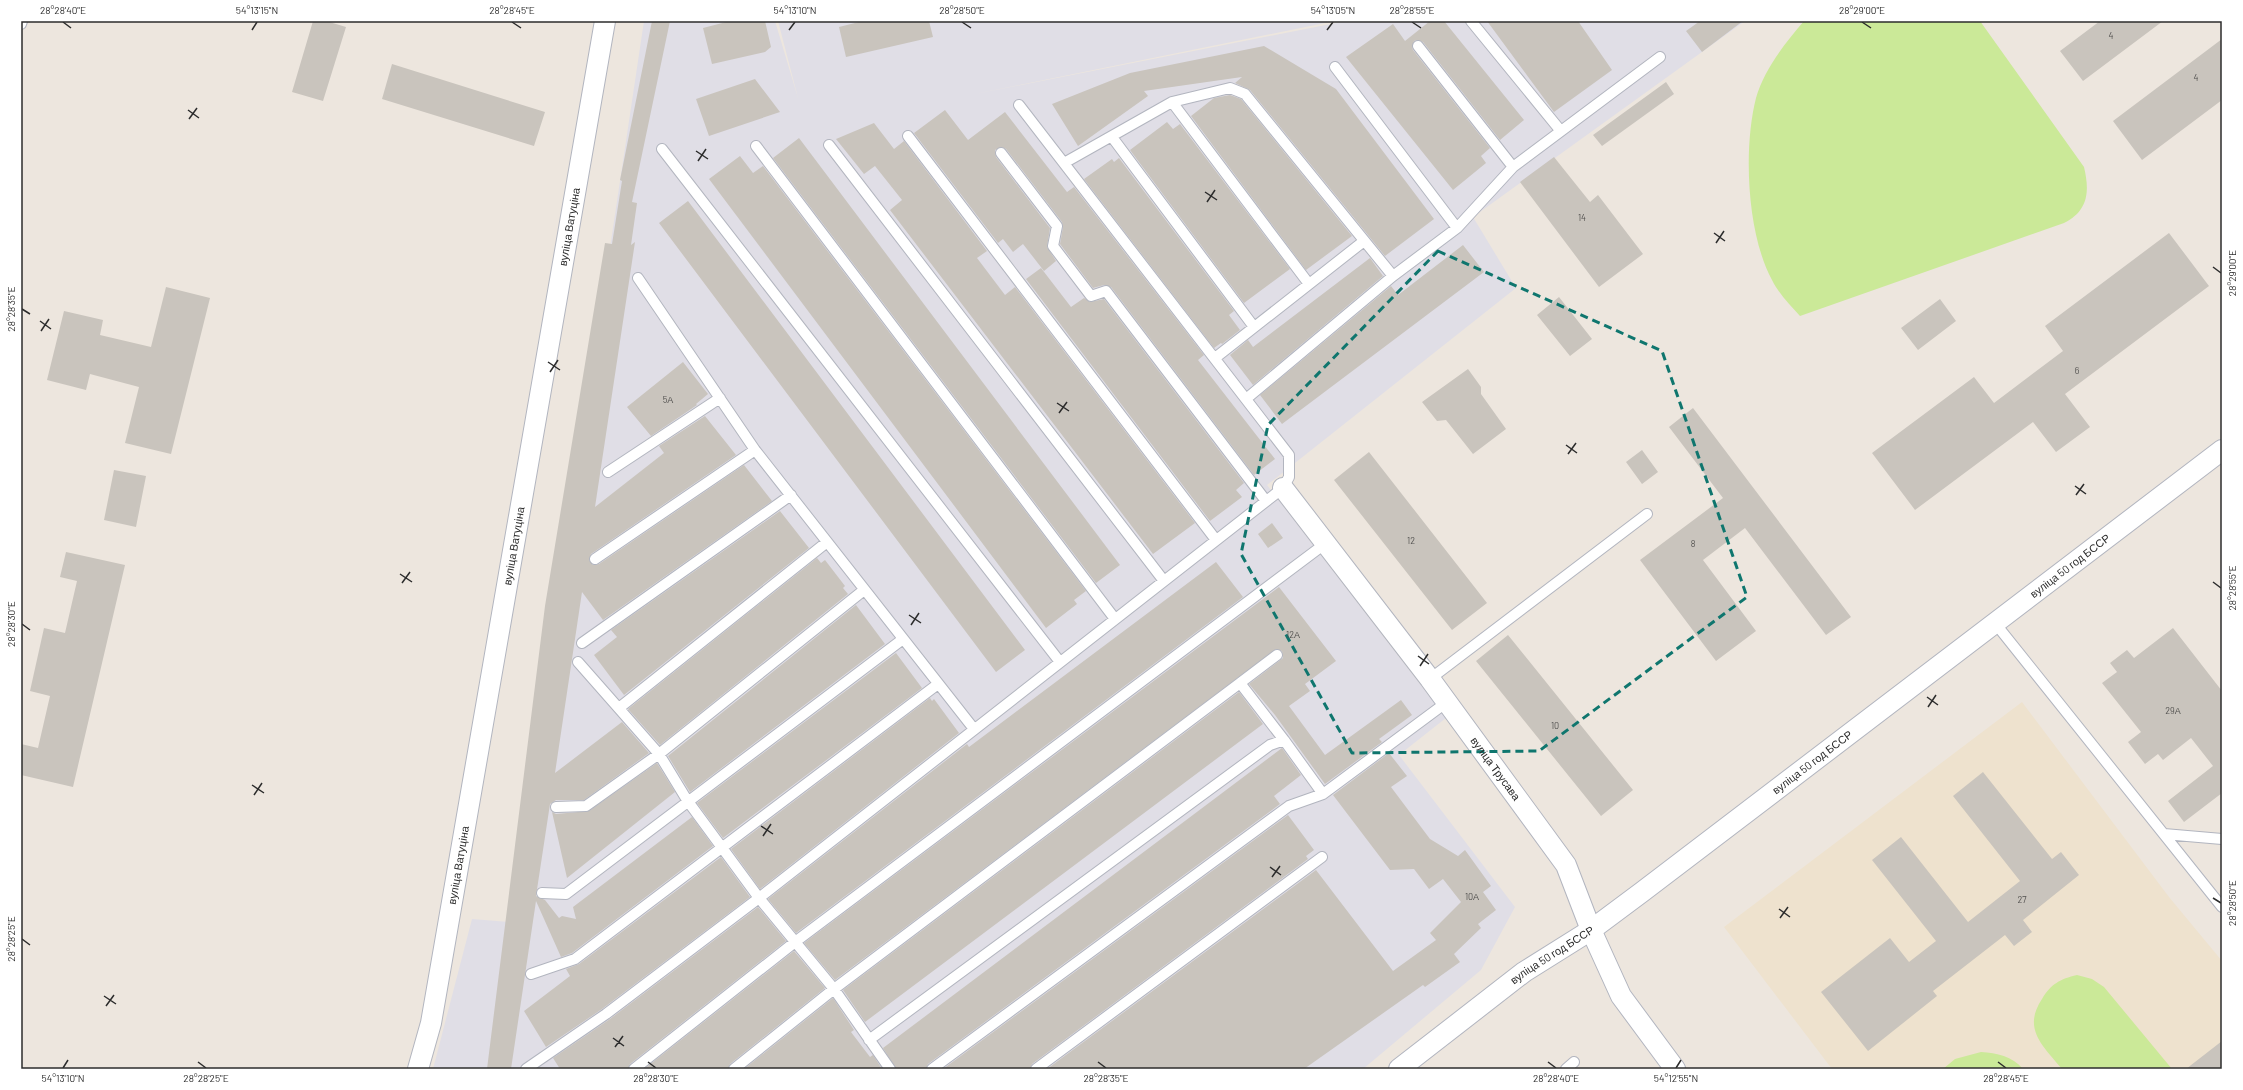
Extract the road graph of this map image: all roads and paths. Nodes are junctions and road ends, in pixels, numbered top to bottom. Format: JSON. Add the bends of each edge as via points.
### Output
{"nodes":[{"id":1,"x":22,"y":21,"type":"edge"},
{"id":2,"x":605,"y":21,"type":"edge"},
{"id":3,"x":1471,"y":21,"type":"edge"},
{"id":4,"x":21,"y":24,"type":"edge"},
{"id":5,"x":1418,"y":46,"type":"dead end"},
{"id":6,"x":1660,"y":57,"type":"dead end"},
{"id":7,"x":1335,"y":67,"type":"dead end"},
{"id":8,"x":1172,"y":102,"type":"junction"},
{"id":9,"x":1019,"y":106,"type":"dead end"},
{"id":10,"x":1560,"y":130,"type":"junction"},
{"id":11,"x":908,"y":136,"type":"dead end"},
{"id":12,"x":1112,"y":138,"type":"junction"},
{"id":13,"x":829,"y":145,"type":"dead end"},
{"id":14,"x":756,"y":146,"type":"dead end"},
{"id":15,"x":662,"y":149,"type":"dead end"},
{"id":16,"x":1001,"y":153,"type":"dead end"},
{"id":17,"x":1064,"y":163,"type":"junction"},
{"id":18,"x":1513,"y":167,"type":"junction"},
{"id":19,"x":1457,"y":228,"type":"junction"},
{"id":20,"x":1364,"y":241,"type":"junction"},
{"id":21,"x":1393,"y":276,"type":"junction"},
{"id":22,"x":638,"y":278,"type":"dead end"},
{"id":23,"x":1309,"y":284,"type":"junction"},
{"id":24,"x":1254,"y":327,"type":"junction"},
{"id":25,"x":1214,"y":358,"type":"junction"},
{"id":26,"x":720,"y":398,"type":"junction"},
{"id":27,"x":1246,"y":399,"type":"junction"},
{"id":28,"x":755,"y":450,"type":"junction"},
{"id":29,"x":2222,"y":450,"type":"edge"},
{"id":30,"x":608,"y":472,"type":"dead end"},
{"id":31,"x":1283,"y":488,"type":"junction"},
{"id":32,"x":791,"y":495,"type":"junction"},
{"id":33,"x":1266,"y":501,"type":"junction"},
{"id":34,"x":1647,"y":514,"type":"dead end"},
{"id":35,"x":1216,"y":540,"type":"junction"},
{"id":36,"x":828,"y":542,"type":"junction"},
{"id":37,"x":1326,"y":543,"type":"junction"},
{"id":38,"x":595,"y":559,"type":"dead end"},
{"id":39,"x":1164,"y":580,"type":"junction"},
{"id":40,"x":864,"y":590,"type":"junction"},
{"id":41,"x":1115,"y":619,"type":"junction"},
{"id":42,"x":1995,"y":623,"type":"junction"},
{"id":43,"x":903,"y":639,"type":"junction"},
{"id":44,"x":582,"y":643,"type":"dead end"},
{"id":45,"x":1277,"y":655,"type":"dead end"},
{"id":46,"x":578,"y":662,"type":"dead end"},
{"id":47,"x":1060,"y":662,"type":"junction"},
{"id":48,"x":1430,"y":679,"type":"junction"},
{"id":49,"x":938,"y":684,"type":"junction"},
{"id":50,"x":1240,"y":684,"type":"junction"},
{"id":51,"x":1447,"y":702,"type":"junction"},
{"id":52,"x":619,"y":708,"type":"junction"},
{"id":53,"x":974,"y":729,"type":"junction"},
{"id":54,"x":1284,"y":740,"type":"junction"},
{"id":55,"x":659,"y":754,"type":"junction"},
{"id":56,"x":1323,"y":794,"type":"junction"},
{"id":57,"x":687,"y":800,"type":"junction"},
{"id":58,"x":556,"y":807,"type":"dead end"},
{"id":59,"x":2164,"y":834,"type":"junction"},
{"id":60,"x":2222,"y":839,"type":"edge"},
{"id":61,"x":724,"y":848,"type":"junction"},
{"id":62,"x":1322,"y":857,"type":"dead end"},
{"id":63,"x":542,"y":893,"type":"dead end"},
{"id":64,"x":759,"y":898,"type":"junction"},
{"id":65,"x":2222,"y":907,"type":"edge"},
{"id":66,"x":1591,"y":930,"type":"junction"},
{"id":67,"x":795,"y":942,"type":"junction"},
{"id":68,"x":531,"y":974,"type":"dead end"},
{"id":69,"x":834,"y":989,"type":"junction"},
{"id":70,"x":869,"y":1040,"type":"junction"},
{"id":71,"x":1408,"y":1066,"type":"edge"},
{"id":72,"x":418,"y":1069,"type":"edge"},
{"id":73,"x":526,"y":1069,"type":"edge"},
{"id":74,"x":634,"y":1069,"type":"edge"},
{"id":75,"x":734,"y":1069,"type":"edge"},
{"id":76,"x":890,"y":1069,"type":"edge"},
{"id":77,"x":932,"y":1069,"type":"edge"},
{"id":78,"x":1036,"y":1069,"type":"edge"},
{"id":79,"x":1675,"y":1069,"type":"edge"}],
"edges":[{"from":1,"to":4,"type":"lane"},
{"from":2,"to":72,"type":"street","name":"вуліца Ватуціна","via":[[431,1023]]},
{"from":3,"to":10,"type":"lane"},
{"from":5,"to":18,"type":"lane"},
{"from":6,"to":10,"type":"lane"},
{"from":7,"to":19,"type":"lane"},
{"from":8,"to":12,"type":"lane"},
{"from":8,"to":20,"type":"lane","via":[[1230,88],[1245,94]]},
{"from":8,"to":23,"type":"lane"},
{"from":9,"to":17,"type":"lane"},
{"from":10,"to":18,"type":"lane"},
{"from":11,"to":35,"type":"lane"},
{"from":12,"to":17,"type":"lane"},
{"from":12,"to":24,"type":"lane"},
{"from":13,"to":39,"type":"lane"},
{"from":14,"to":41,"type":"lane"},
{"from":15,"to":47,"type":"lane"},
{"from":16,"to":33,"type":"lane","via":[[1057,226],[1052,246],[1091,296],[1106,291]]},
{"from":17,"to":25,"type":"lane"},
{"from":18,"to":19,"type":"lane"},
{"from":19,"to":21,"type":"lane"},
{"from":20,"to":21,"type":"lane"},
{"from":20,"to":23,"type":"lane"},
{"from":21,"to":27,"type":"lane"},
{"from":22,"to":26,"type":"lane"},
{"from":23,"to":24,"type":"lane"},
{"from":24,"to":25,"type":"lane"},
{"from":25,"to":27,"type":"lane"},
{"from":26,"to":28,"type":"lane"},
{"from":26,"to":30,"type":"lane"},
{"from":27,"to":31,"type":"lane","via":[[1289,455],[1289,477]]},
{"from":28,"to":32,"type":"lane"},
{"from":28,"to":38,"type":"lane"},
{"from":29,"to":42,"type":"street","name":"вуліца 50 год БССР"},
{"from":31,"to":33,"type":"lane"},
{"from":31,"to":37,"type":"street","name":"вуліца Трусава"},
{"from":32,"to":36,"type":"lane"},
{"from":32,"to":44,"type":"lane"},
{"from":33,"to":35,"type":"lane"},
{"from":34,"to":48,"type":"lane"},
{"from":35,"to":39,"type":"lane"},
{"from":36,"to":40,"type":"lane"},
{"from":36,"to":52,"type":"lane"},
{"from":37,"to":48,"type":"street","name":"вуліца Трусава"},
{"from":37,"to":67,"type":"lane"},
{"from":39,"to":41,"type":"lane"},
{"from":40,"to":43,"type":"lane"},
{"from":40,"to":55,"type":"lane"},
{"from":41,"to":47,"type":"lane"},
{"from":42,"to":59,"type":"lane"},
{"from":42,"to":66,"type":"street","name":"вуліца 50 год БССР"},
{"from":43,"to":49,"type":"lane"},
{"from":43,"to":57,"type":"lane"},
{"from":45,"to":50,"type":"lane"},
{"from":46,"to":52,"type":"lane"},
{"from":47,"to":53,"type":"lane"},
{"from":48,"to":51,"type":"street","name":"вуліца Трусава"},
{"from":49,"to":53,"type":"lane"},
{"from":49,"to":61,"type":"lane"},
{"from":50,"to":54,"type":"lane"},
{"from":50,"to":69,"type":"lane"},
{"from":51,"to":56,"type":"lane"},
{"from":51,"to":66,"type":"street","name":"вуліца Трусава","via":[[1566,865]]},
{"from":52,"to":55,"type":"lane"},
{"from":53,"to":64,"type":"lane"},
{"from":54,"to":56,"type":"lane"},
{"from":54,"to":70,"type":"lane","via":[[1270,745]]},
{"from":55,"to":57,"type":"lane"},
{"from":55,"to":58,"type":"lane","via":[[586,806]]},
{"from":56,"to":77,"type":"lane","via":[[1289,806]]},
{"from":57,"to":61,"type":"lane"},
{"from":57,"to":63,"type":"lane","via":[[566,894]]},
{"from":59,"to":60,"type":"lane"},
{"from":59,"to":65,"type":"lane"},
{"from":61,"to":64,"type":"lane"},
{"from":61,"to":68,"type":"lane","via":[[575,959]]},
{"from":62,"to":78,"type":"lane"},
{"from":64,"to":67,"type":"lane"},
{"from":64,"to":73,"type":"lane","via":[[606,1014]]},
{"from":66,"to":71,"type":"street","name":"вуліца 50 год БССР","via":[[1524,972]]},
{"from":66,"to":79,"type":"street","name":"вуліца Трусава","via":[[1621,996]]},
{"from":67,"to":69,"type":"lane"},
{"from":67,"to":74,"type":"lane"},
{"from":69,"to":70,"type":"lane"},
{"from":69,"to":75,"type":"lane"},
{"from":70,"to":76,"type":"lane"}]}
